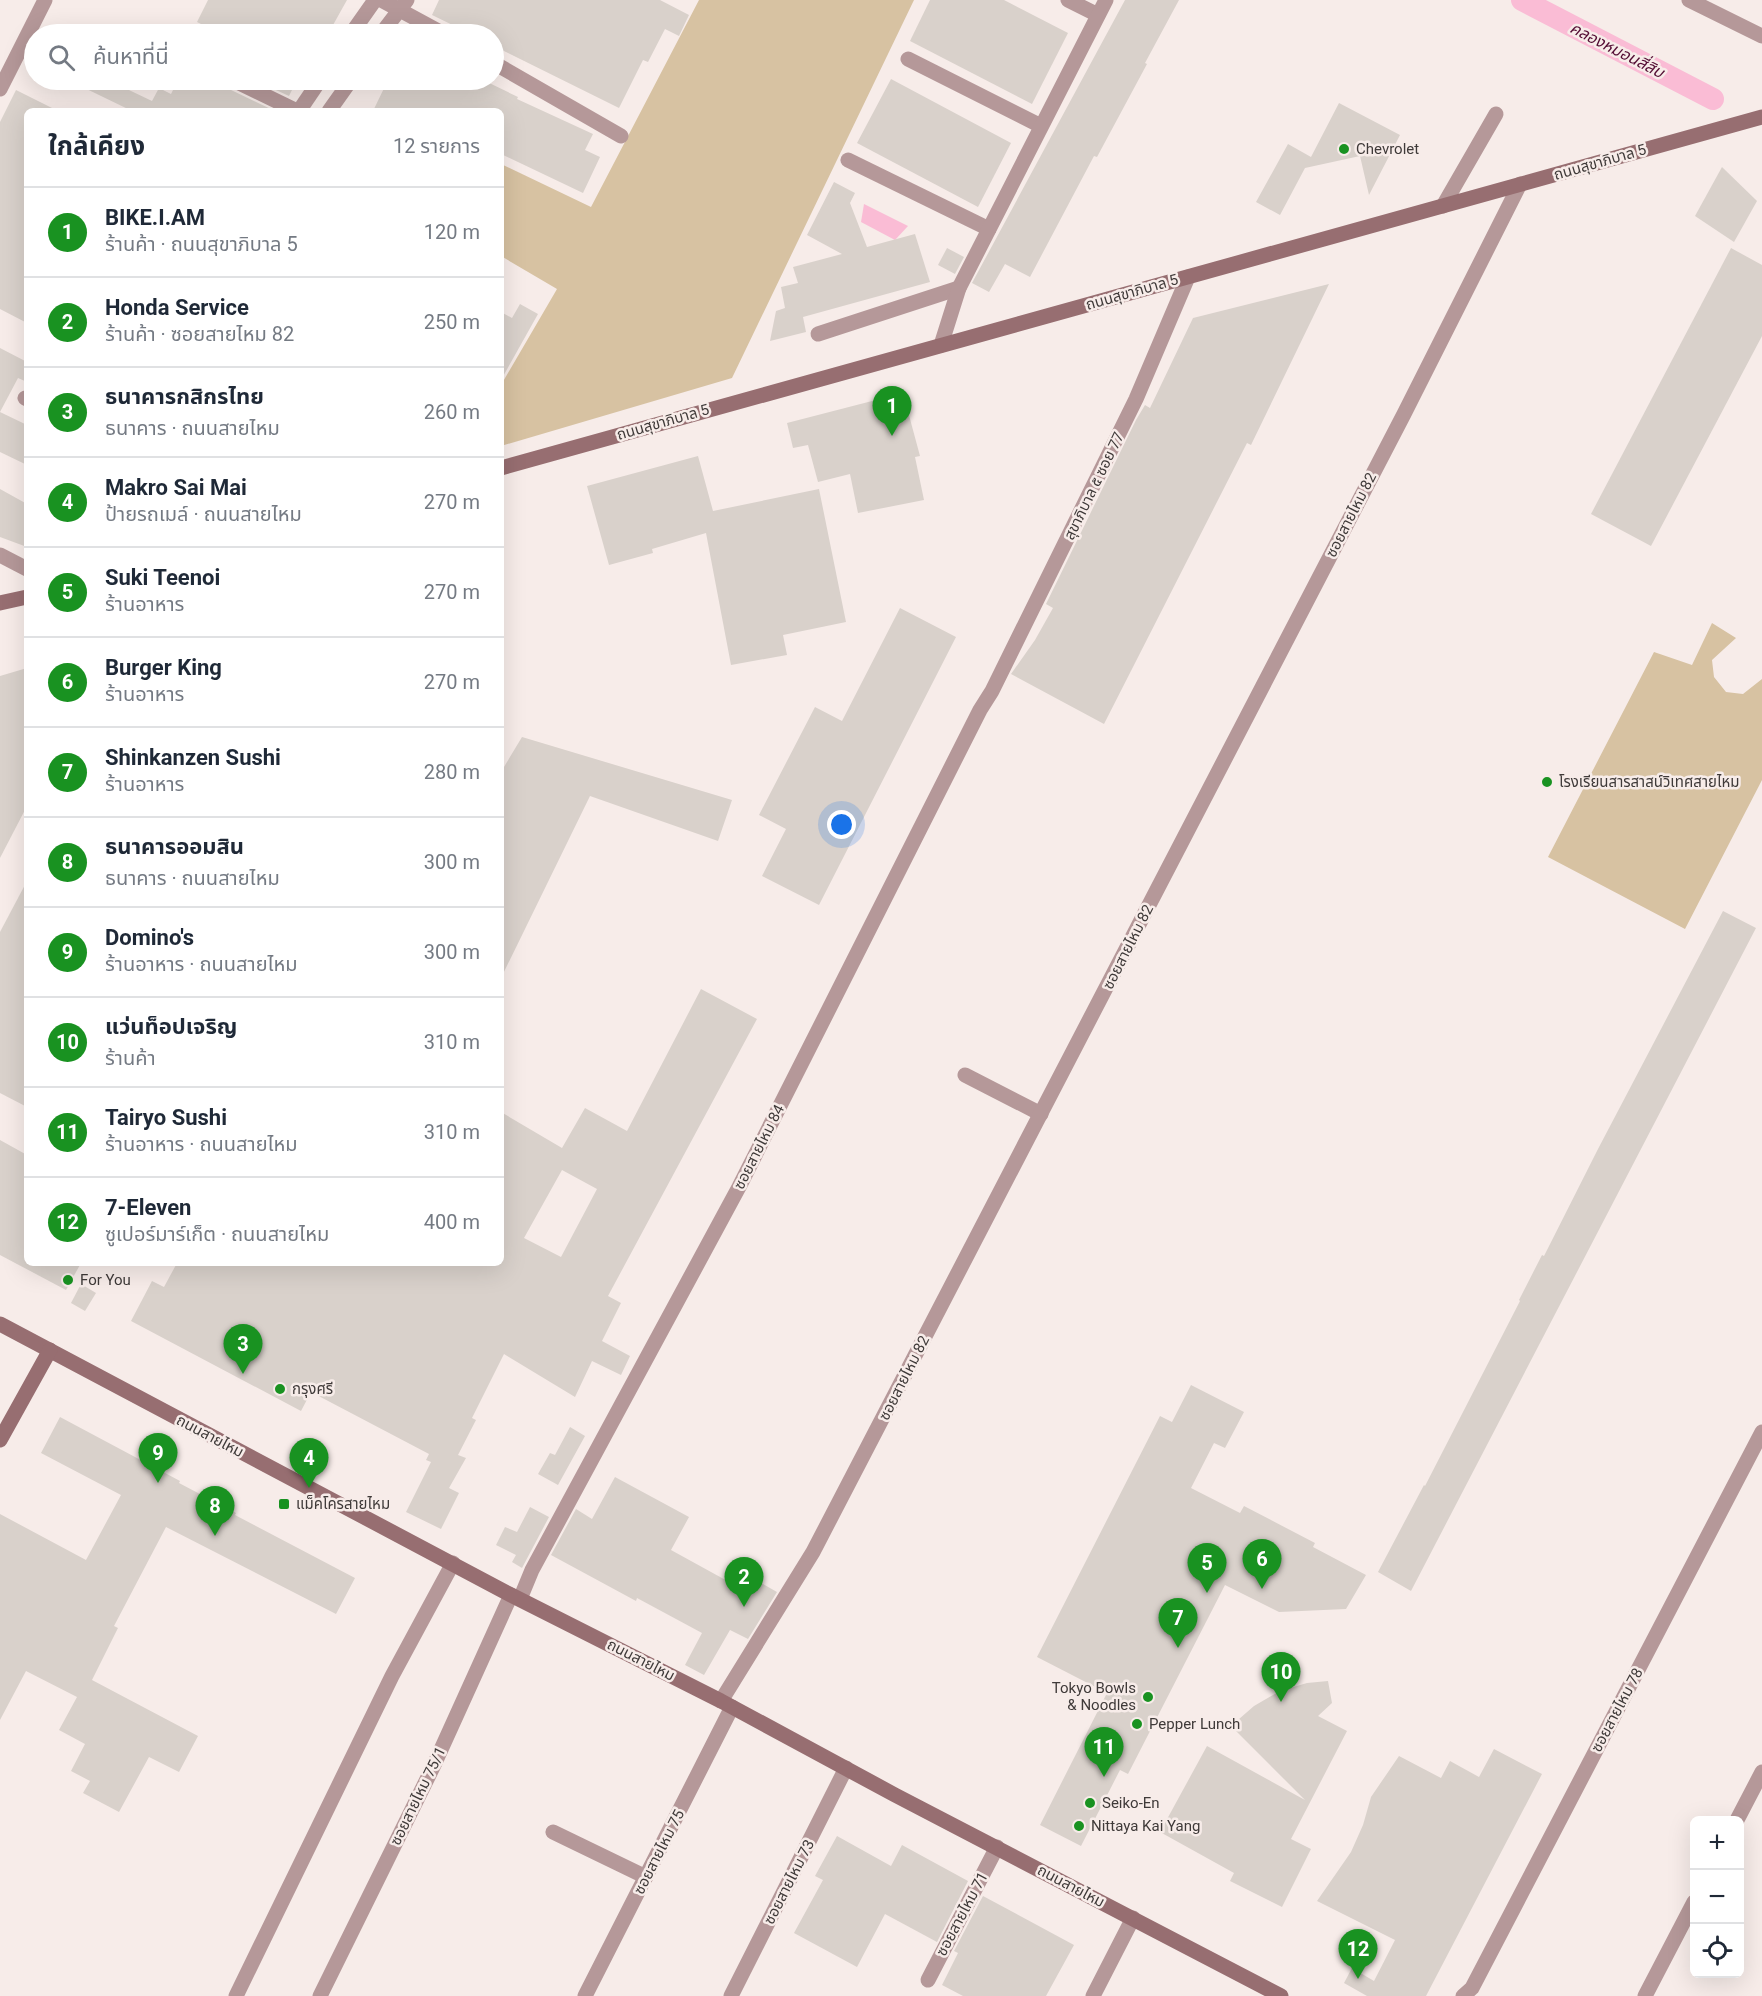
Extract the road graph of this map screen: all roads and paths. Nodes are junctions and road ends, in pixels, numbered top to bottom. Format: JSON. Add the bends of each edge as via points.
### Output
{"nodes":[{"id":1,"x":45,"y":0,"type":"edge"},
{"id":2,"x":375,"y":0,"type":"edge"},
{"id":3,"x":381,"y":0,"type":"edge"},
{"id":4,"x":1068,"y":0,"type":"edge"},
{"id":5,"x":1106,"y":0,"type":"edge"},
{"id":6,"x":1689,"y":0,"type":"edge"},
{"id":7,"x":403,"y":4,"type":"edge"},
{"id":8,"x":1098,"y":15,"type":"junction"},
{"id":9,"x":33,"y":24,"type":"edge"},
{"id":10,"x":358,"y":24,"type":"edge"},
{"id":11,"x":388,"y":24,"type":"edge"},
{"id":12,"x":430,"y":24,"type":"edge"},
{"id":13,"x":1762,"y":36,"type":"edge"},
{"id":14,"x":24,"y":42,"type":"edge"},
{"id":15,"x":908,"y":59,"type":"dead end"},
{"id":16,"x":504,"y":69,"type":"edge"},
{"id":17,"x":0,"y":89,"type":"edge"},
{"id":18,"x":254,"y":90,"type":"edge"},
{"id":19,"x":313,"y":90,"type":"edge"},
{"id":20,"x":344,"y":90,"type":"edge"},
{"id":21,"x":292,"y":108,"type":"edge"},
{"id":22,"x":300,"y":108,"type":"edge"},
{"id":23,"x":331,"y":108,"type":"edge"},
{"id":24,"x":1496,"y":114,"type":"dead end"},
{"id":25,"x":1762,"y":117,"type":"edge"},
{"id":26,"x":1041,"y":126,"type":"junction"},
{"id":27,"x":621,"y":136,"type":"dead end"},
{"id":28,"x":848,"y":160,"type":"dead end"},
{"id":29,"x":1520,"y":184,"type":"junction"},
{"id":30,"x":1443,"y":206,"type":"junction"},
{"id":31,"x":989,"y":230,"type":"junction"},
{"id":32,"x":1188,"y":277,"type":"junction"},
{"id":33,"x":959,"y":288,"type":"junction"},
{"id":34,"x":818,"y":334,"type":"dead end"},
{"id":35,"x":941,"y":345,"type":"junction"},
{"id":36,"x":504,"y":467,"type":"edge"},
{"id":37,"x":0,"y":555,"type":"edge"},
{"id":38,"x":24,"y":567,"type":"edge"},
{"id":39,"x":24,"y":598,"type":"edge"},
{"id":40,"x":0,"y":603,"type":"edge"},
{"id":41,"x":992,"y":691,"type":"joint"},
{"id":42,"x":965,"y":1075,"type":"dead end"},
{"id":43,"x":1041,"y":1114,"type":"junction"},
{"id":44,"x":0,"y":1324,"type":"edge"},
{"id":45,"x":50,"y":1350,"type":"junction"},
{"id":46,"x":1762,"y":1432,"type":"edge"},
{"id":47,"x":0,"y":1440,"type":"edge"},
{"id":48,"x":453,"y":1563,"type":"junction"},
{"id":49,"x":515,"y":1597,"type":"junction"},
{"id":50,"x":726,"y":1704,"type":"junction"},
{"id":51,"x":846,"y":1768,"type":"junction"},
{"id":52,"x":1762,"y":1772,"type":"edge"},
{"id":53,"x":1740,"y":1816,"type":"edge"},
{"id":54,"x":553,"y":1832,"type":"dead end"},
{"id":55,"x":997,"y":1847,"type":"junction"},
{"id":56,"x":646,"y":1877,"type":"junction"},
{"id":57,"x":1690,"y":1911,"type":"edge"},
{"id":58,"x":1132,"y":1918,"type":"junction"},
{"id":59,"x":928,"y":1980,"type":"dead end"},
{"id":60,"x":1469,"y":1993,"type":"edge"},
{"id":61,"x":236,"y":1996,"type":"edge"},
{"id":62,"x":320,"y":1996,"type":"edge"},
{"id":63,"x":585,"y":1996,"type":"edge"},
{"id":64,"x":731,"y":1996,"type":"edge"},
{"id":65,"x":1094,"y":1996,"type":"edge"},
{"id":66,"x":1281,"y":1996,"type":"edge"},
{"id":67,"x":1645,"y":1996,"type":"edge"}],
"edges":[{"from":1,"to":9,"type":"street"},
{"from":2,"to":10,"type":"street"},
{"from":3,"to":7,"type":"street"},
{"from":4,"to":8,"type":"street"},
{"from":5,"to":8,"type":"street"},
{"from":6,"to":13,"type":"street"},
{"from":7,"to":11,"type":"street"},
{"from":7,"to":12,"type":"street"},
{"from":8,"to":26,"type":"street"},
{"from":14,"to":17,"type":"street"},
{"from":15,"to":26,"type":"street"},
{"from":16,"to":27,"type":"street"},
{"from":18,"to":21,"type":"street"},
{"from":19,"to":22,"type":"street"},
{"from":20,"to":23,"type":"street"},
{"from":24,"to":30,"type":"street"},
{"from":25,"to":29,"type":"main road","name":"ถนนสุขาภิบาล 5"},
{"from":26,"to":31,"type":"street"},
{"from":28,"to":31,"type":"street"},
{"from":29,"to":30,"type":"main road","name":"ถนนสุขาภิบาล 5"},
{"from":29,"to":43,"type":"street","name":"ซอยสายไหม 82"},
{"from":30,"to":32,"type":"main road","name":"ถนนสุขาภิบาล 5"},
{"from":31,"to":33,"type":"street"},
{"from":32,"to":35,"type":"main road","name":"ถนนสุขาภิบาล 5"},
{"from":32,"to":41,"type":"street","name":"สุขาภิบาล ๕ ซอย 77","via":[[1137,399]]},
{"from":33,"to":34,"type":"street"},
{"from":33,"to":35,"type":"street"},
{"from":35,"to":36,"type":"main road","name":"ถนนสุขาภิบาล 5"},
{"from":37,"to":38,"type":"street"},
{"from":39,"to":40,"type":"main road"},
{"from":41,"to":49,"type":"street","name":"ซอยสายไหม 84","via":[[739,1187]]},
{"from":42,"to":43,"type":"street"},
{"from":43,"to":50,"type":"street","name":"ซอยสายไหม 82","via":[[813,1552]]},
{"from":44,"to":45,"type":"main road","name":"ถนนสายไหม"},
{"from":45,"to":47,"type":"main road"},
{"from":45,"to":48,"type":"main road","name":"ถนนสายไหม"},
{"from":46,"to":60,"type":"street","name":"ซอยสายไหม 78"},
{"from":48,"to":49,"type":"main road","name":"ถนนสายไหม"},
{"from":48,"to":61,"type":"street","via":[[392,1676]]},
{"from":49,"to":50,"type":"main road","name":"ถนนสายไหม"},
{"from":49,"to":62,"type":"street","name":"ซอยสายไหม 75/1"},
{"from":50,"to":51,"type":"main road","name":"ถนนสายไหม"},
{"from":50,"to":56,"type":"street","name":"ซอยสายไหม 75"},
{"from":51,"to":55,"type":"main road","name":"ถนนสายไหม"},
{"from":51,"to":64,"type":"street","name":"ซอยสายไหม 73"},
{"from":52,"to":53,"type":"street"},
{"from":54,"to":56,"type":"street"},
{"from":55,"to":58,"type":"main road","name":"ถนนสายไหม"},
{"from":55,"to":59,"type":"street","name":"ซอยสายไหม 71"},
{"from":56,"to":63,"type":"street","name":"ซอยสายไหม 75"},
{"from":57,"to":67,"type":"street"},
{"from":58,"to":65,"type":"street"},
{"from":58,"to":66,"type":"main road","name":"ถนนสายไหม"}]}
